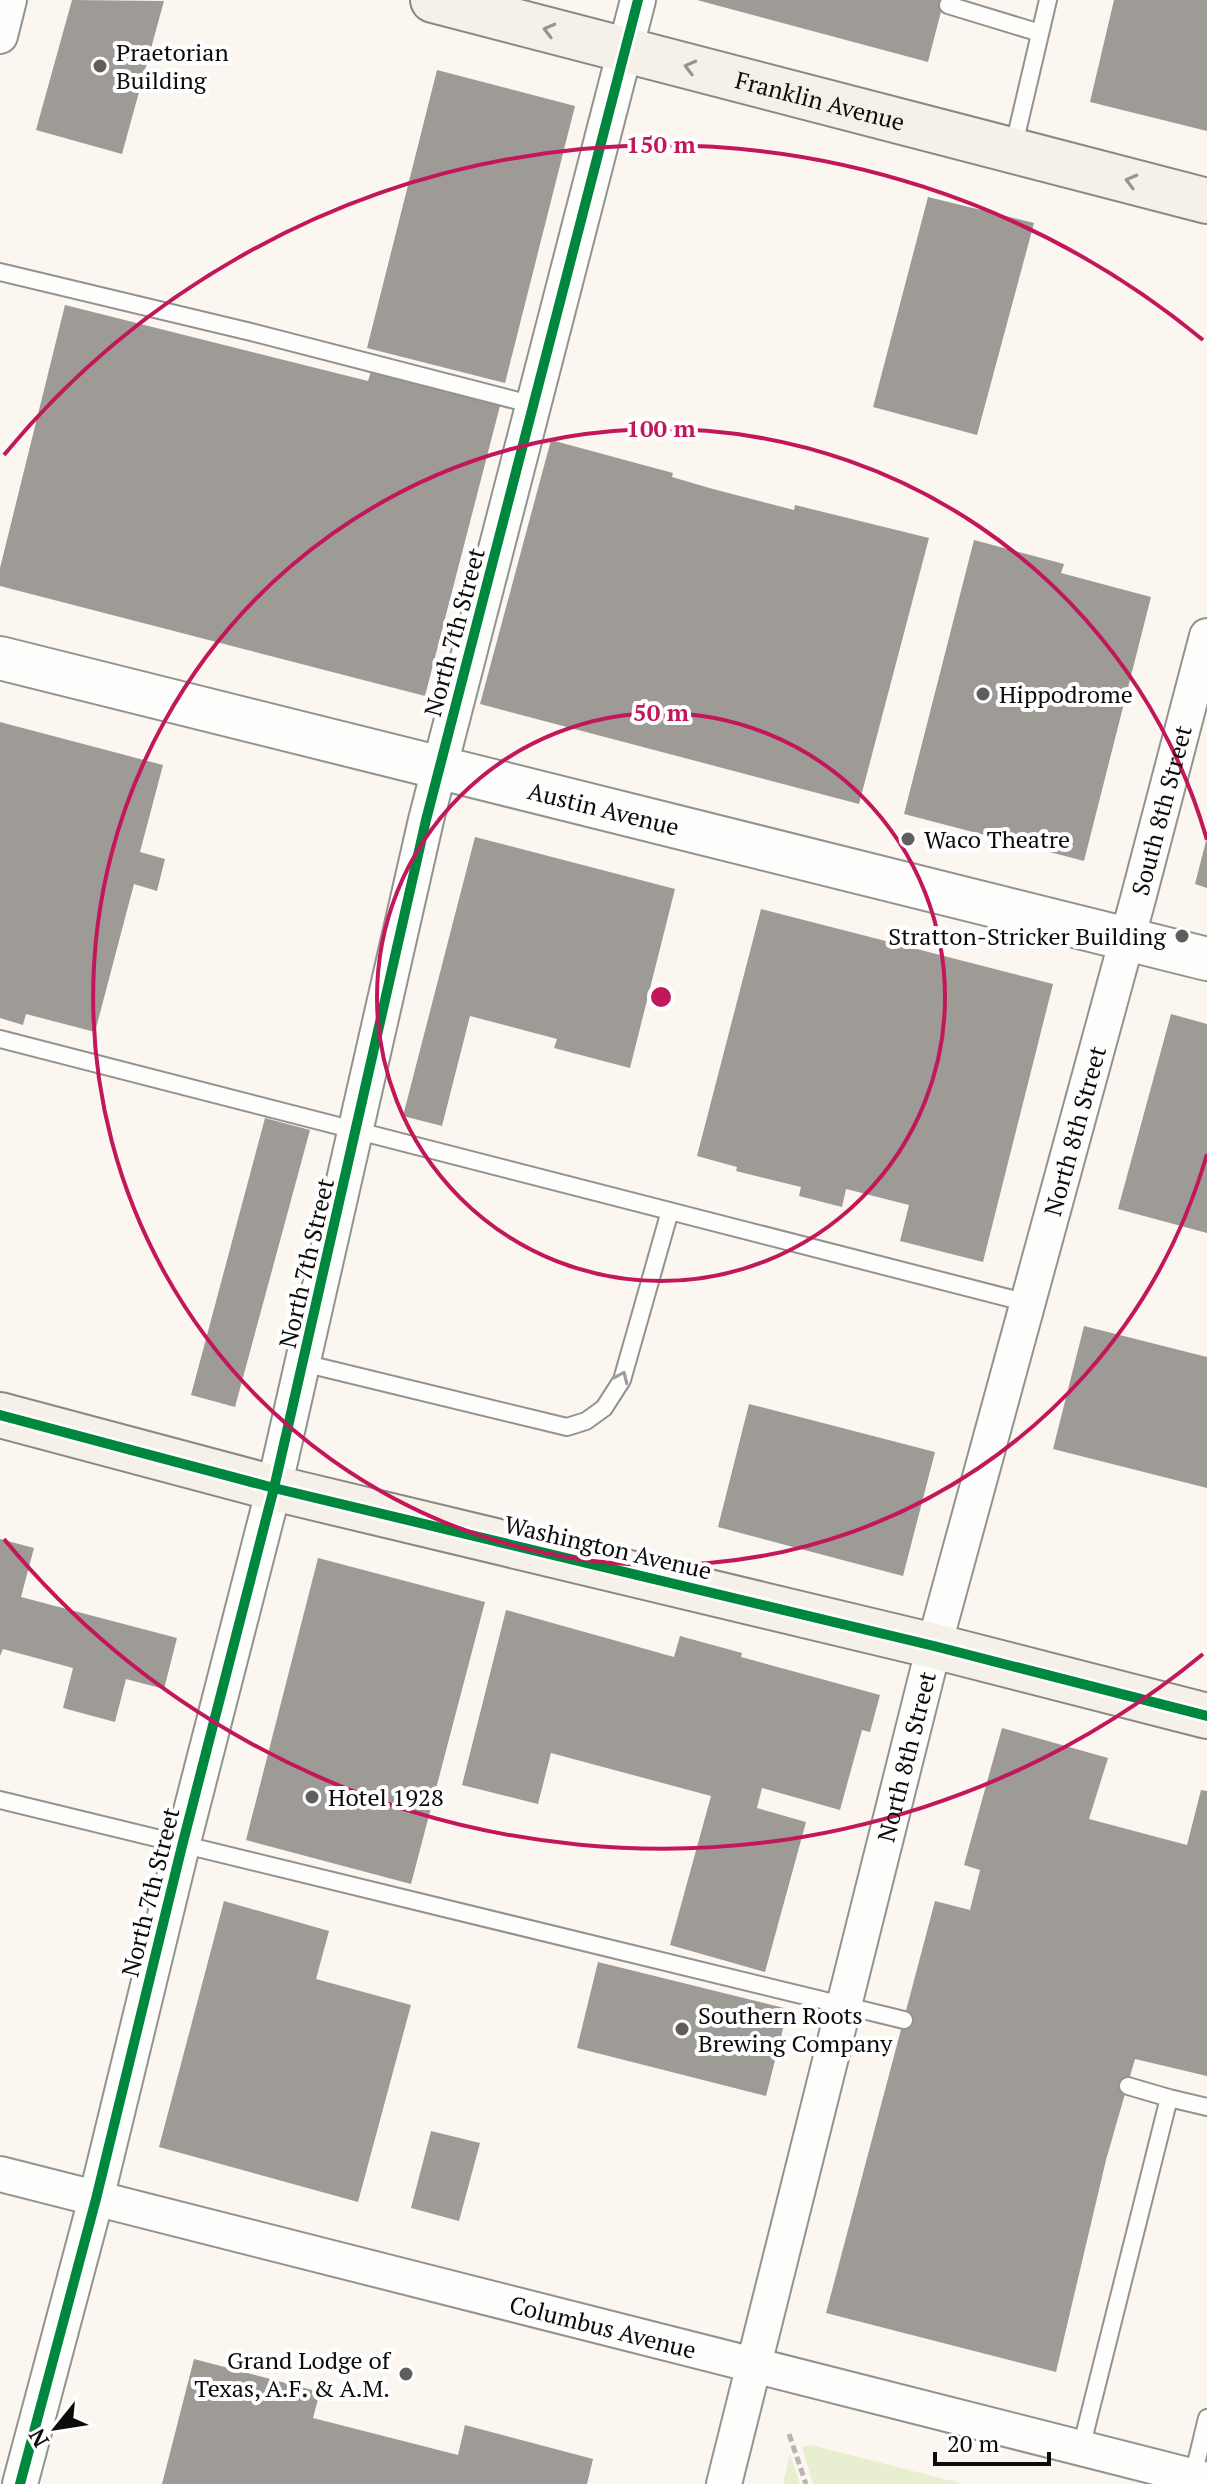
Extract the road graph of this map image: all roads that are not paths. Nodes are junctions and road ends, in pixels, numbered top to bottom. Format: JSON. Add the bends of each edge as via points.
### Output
{"nodes":[{"id":1,"x":9,"y":0,"type":"edge"},
{"id":2,"x":433,"y":0,"type":"edge"},
{"id":3,"x":638,"y":0,"type":"edge"},
{"id":4,"x":1048,"y":0,"type":"edge"},
{"id":5,"x":948,"y":5,"type":"dead end"},
{"id":6,"x":1040,"y":33,"type":"junction"},
{"id":7,"x":0,"y":36,"type":"edge"},
{"id":8,"x":624,"y":50,"type":"junction"},
{"id":9,"x":1012,"y":150,"type":"junction"},
{"id":10,"x":1207,"y":201,"type":"edge"},
{"id":11,"x":0,"y":272,"type":"edge"},
{"id":12,"x":534,"y":405,"type":"junction"},
{"id":13,"x":1207,"y":636,"type":"edge"},
{"id":14,"x":0,"y":658,"type":"edge"},
{"id":15,"x":440,"y":768,"type":"junction"},
{"id":16,"x":1125,"y":938,"type":"junction"},
{"id":17,"x":1207,"y":959,"type":"edge"},
{"id":18,"x":0,"y":1039,"type":"edge"},
{"id":19,"x":357,"y":1130,"type":"junction"},
{"id":20,"x":670,"y":1211,"type":"junction"},
{"id":21,"x":1028,"y":1303,"type":"junction"},
{"id":22,"x":303,"y":1363,"type":"junction"},
{"id":23,"x":0,"y":1415,"type":"edge"},
{"id":24,"x":274,"y":1488,"type":"junction"},
{"id":25,"x":934,"y":1646,"type":"junction"},
{"id":26,"x":1207,"y":1716,"type":"edge"},
{"id":27,"x":0,"y":1800,"type":"edge"},
{"id":28,"x":182,"y":1846,"type":"junction"},
{"id":29,"x":842,"y":2006,"type":"junction"},
{"id":30,"x":904,"y":2020,"type":"dead end"},
{"id":31,"x":1128,"y":2086,"type":"dead end"},
{"id":32,"x":1169,"y":2098,"type":"junction"},
{"id":33,"x":1207,"y":2107,"type":"edge"},
{"id":34,"x":0,"y":2174,"type":"edge"},
{"id":35,"x":96,"y":2199,"type":"junction"},
{"id":36,"x":754,"y":2364,"type":"junction"},
{"id":37,"x":1207,"y":2418,"type":"edge"},
{"id":38,"x":1081,"y":2448,"type":"junction"},
{"id":39,"x":1200,"y":2478,"type":"edge"},
{"id":40,"x":20,"y":2484,"type":"edge"},
{"id":41,"x":724,"y":2484,"type":"edge"}],
"edges":[{"from":1,"to":7,"type":"street"},
{"from":8,"to":2,"type":"main road","name":"Franklin Avenue","one_way":true},
{"from":3,"to":8,"type":"street","name":"North 7th Street"},
{"from":4,"to":6,"type":"lane"},
{"from":5,"to":6,"type":"lane"},
{"from":6,"to":9,"type":"lane"},
{"from":9,"to":8,"type":"main road","name":"Franklin Avenue","one_way":true},
{"from":8,"to":12,"type":"street","name":"North 7th Street"},
{"from":10,"to":9,"type":"main road","name":"Franklin Avenue","one_way":true},
{"from":11,"to":12,"type":"lane"},
{"from":12,"to":15,"type":"street","name":"North 7th Street"},
{"from":13,"to":16,"type":"street","name":"South 8th Street"},
{"from":14,"to":15,"type":"street","name":"Austin Avenue"},
{"from":15,"to":16,"type":"street","name":"Austin Avenue"},
{"from":15,"to":19,"type":"street","name":"North 7th Street"},
{"from":16,"to":17,"type":"street","name":"Austin Avenue"},
{"from":16,"to":21,"type":"street","name":"North 8th Street"},
{"from":18,"to":19,"type":"lane"},
{"from":19,"to":20,"type":"lane"},
{"from":19,"to":22,"type":"street","name":"North 7th Street"},
{"from":20,"to":21,"type":"lane"},
{"from":22,"to":20,"type":"lane","one_way":true,"via":[[567,1427],[586,1421],[604,1408],[622,1380]]},
{"from":21,"to":25,"type":"street","name":"North 8th Street"},
{"from":22,"to":24,"type":"street","name":"North 7th Street"},
{"from":23,"to":24,"type":"main road","name":"Washington Avenue"},
{"from":24,"to":25,"type":"main road","name":"Washington Avenue"},
{"from":24,"to":28,"type":"street","name":"North 7th Street"},
{"from":25,"to":26,"type":"main road","name":"Washington Avenue"},
{"from":25,"to":29,"type":"street","name":"North 8th Street"},
{"from":27,"to":28,"type":"lane"},
{"from":28,"to":29,"type":"lane"},
{"from":28,"to":35,"type":"street","name":"North 7th Street"},
{"from":29,"to":30,"type":"lane"},
{"from":29,"to":36,"type":"street","name":"North 8th Street"},
{"from":31,"to":32,"type":"lane"},
{"from":32,"to":33,"type":"lane"},
{"from":32,"to":38,"type":"lane"},
{"from":34,"to":35,"type":"street","name":"Columbus Avenue"},
{"from":35,"to":36,"type":"street","name":"Columbus Avenue"},
{"from":35,"to":40,"type":"street","name":"North 7th Street"},
{"from":36,"to":38,"type":"street","name":"Columbus Avenue"},
{"from":36,"to":41,"type":"street","name":"North 8th Street"},
{"from":37,"to":39,"type":"lane"},
{"from":38,"to":39,"type":"street","name":"Columbus Avenue"}]}
